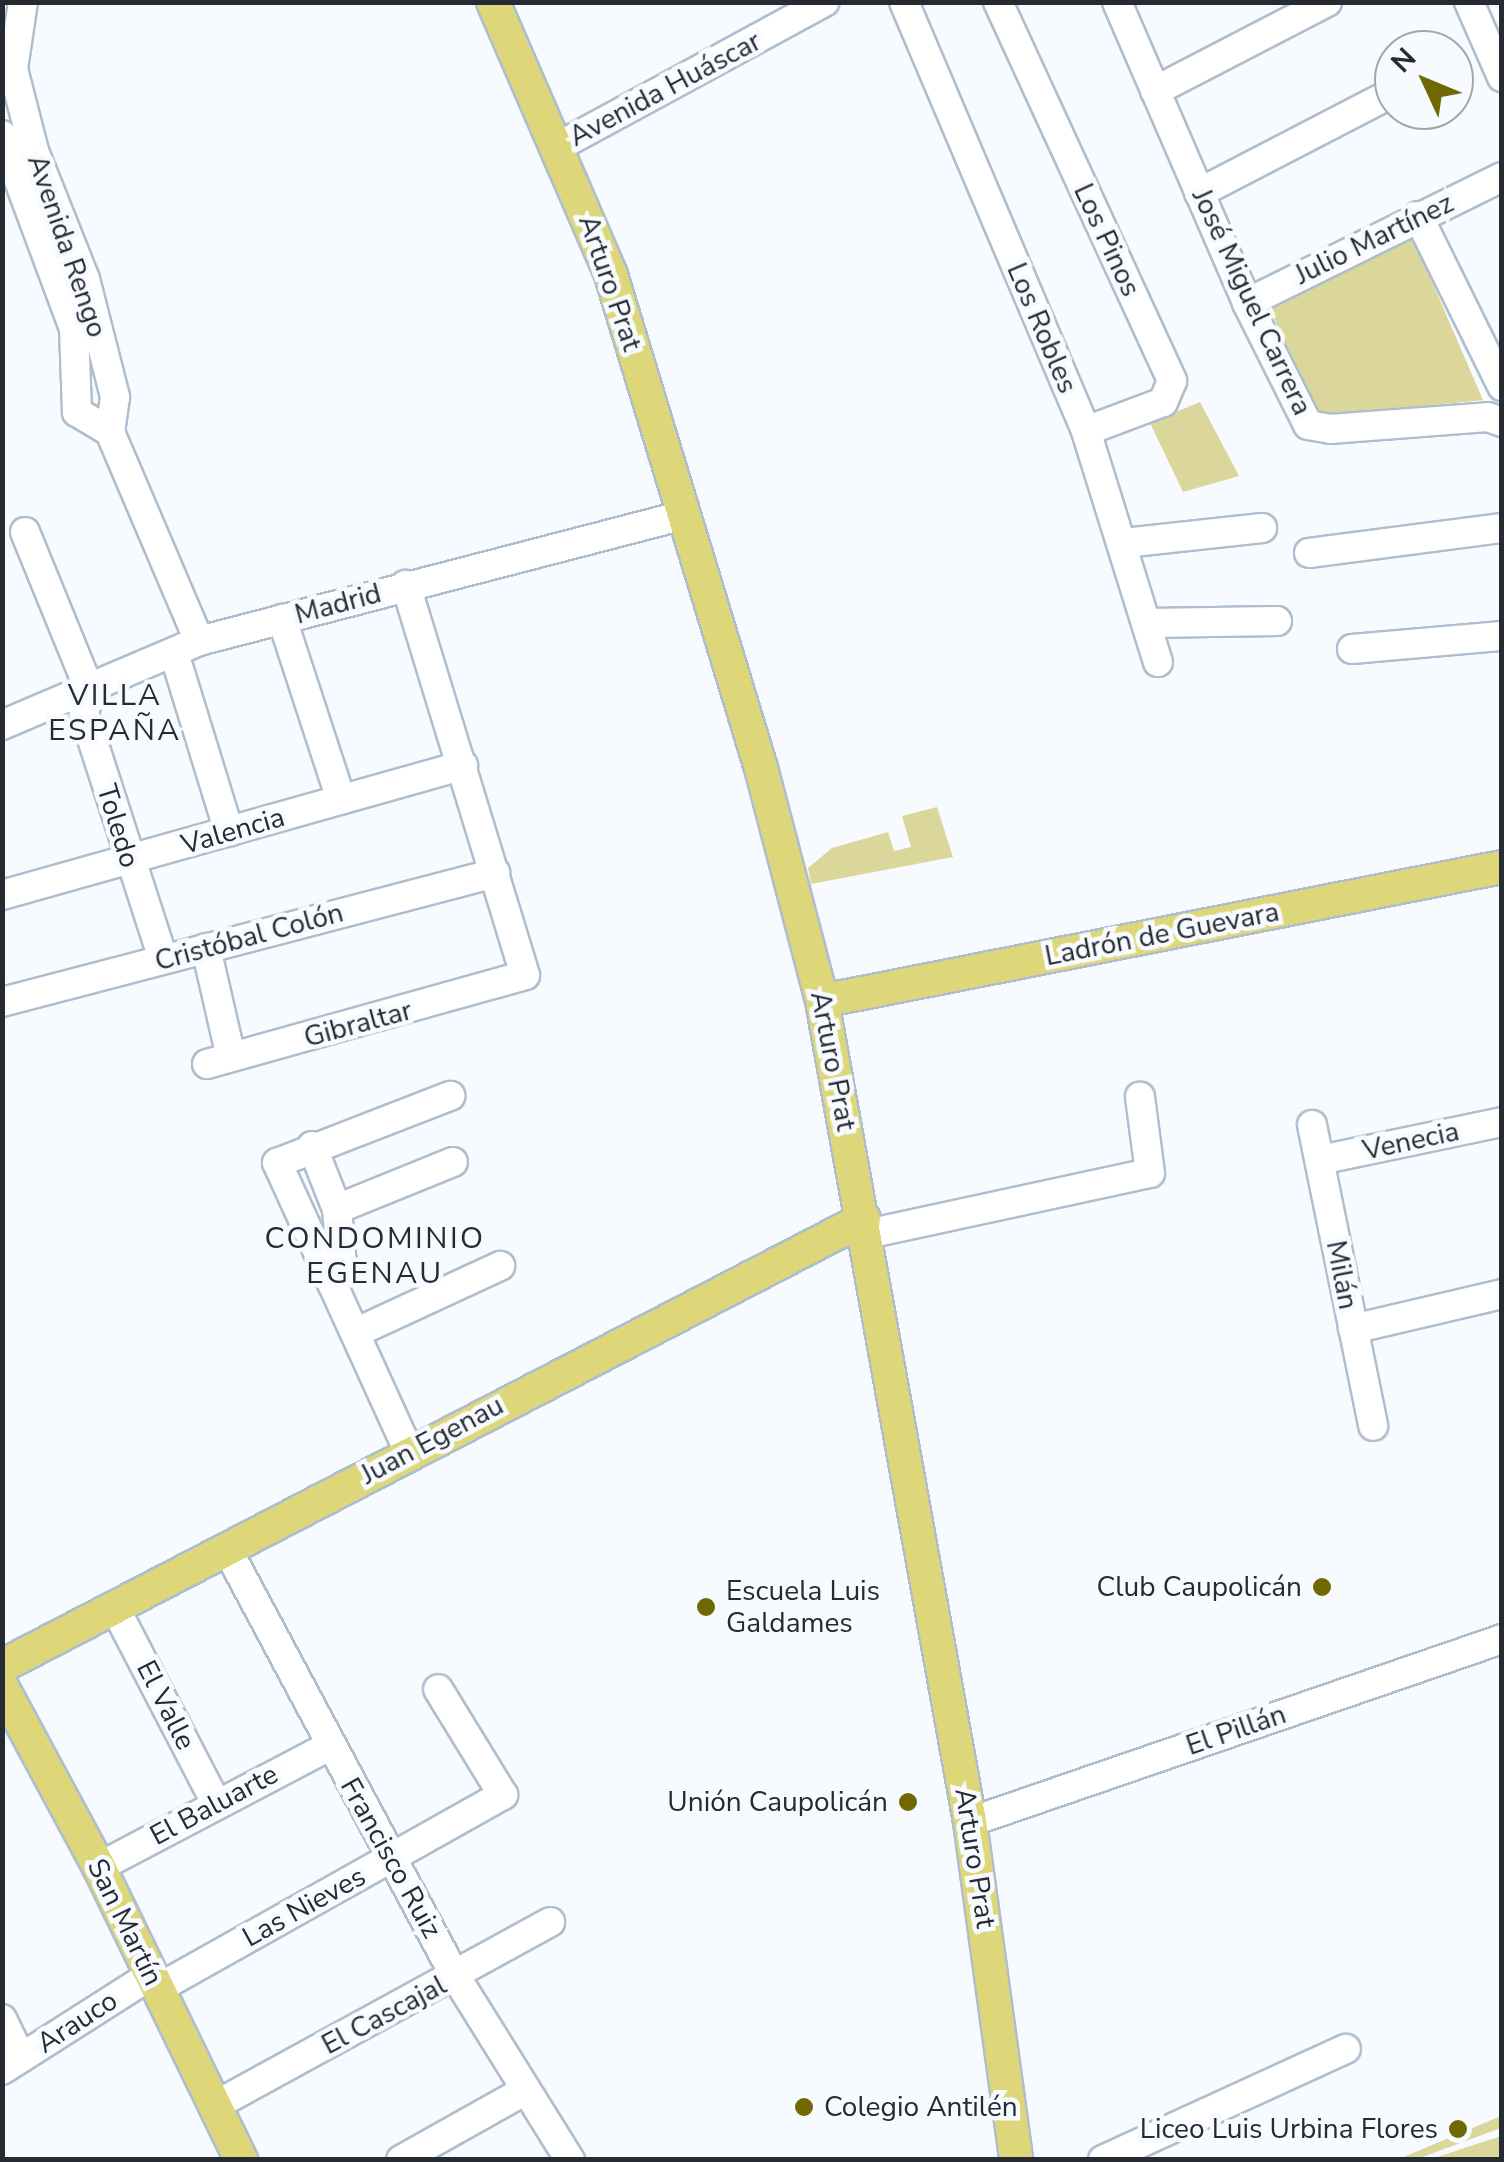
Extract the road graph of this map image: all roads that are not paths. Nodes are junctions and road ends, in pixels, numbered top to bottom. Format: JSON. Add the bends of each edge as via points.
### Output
{"nodes":[{"id":1,"x":23,"y":2,"type":"edge"},
{"id":2,"x":493,"y":2,"type":"edge"},
{"id":3,"x":824,"y":2,"type":"edge"},
{"id":4,"x":904,"y":2,"type":"edge"},
{"id":5,"x":998,"y":2,"type":"edge"},
{"id":6,"x":1117,"y":2,"type":"edge"},
{"id":7,"x":1327,"y":2,"type":"edge"},
{"id":8,"x":1469,"y":2,"type":"edge"},
{"id":9,"x":1501,"y":76,"type":"edge"},
{"id":10,"x":1155,"y":92,"type":"junction"},
{"id":11,"x":1374,"y":102,"type":"edge"},
{"id":12,"x":2,"y":134,"type":"edge"},
{"id":13,"x":559,"y":146,"type":"junction"},
{"id":14,"x":1502,"y":177,"type":"edge"},
{"id":15,"x":1199,"y":192,"type":"junction"},
{"id":16,"x":1418,"y":216,"type":"junction"},
{"id":17,"x":1247,"y":303,"type":"junction"},
{"id":18,"x":1502,"y":386,"type":"edge"},
{"id":19,"x":1502,"y":422,"type":"edge"},
{"id":20,"x":110,"y":432,"type":"junction"},
{"id":21,"x":1086,"y":432,"type":"junction"},
{"id":22,"x":684,"y":515,"type":"junction"},
{"id":23,"x":1262,"y":528,"type":"dead end"},
{"id":24,"x":1502,"y":528,"type":"edge"},
{"id":25,"x":25,"y":532,"type":"dead end"},
{"id":26,"x":1124,"y":543,"type":"junction"},
{"id":27,"x":1309,"y":553,"type":"dead end"},
{"id":28,"x":406,"y":585,"type":"junction"},
{"id":29,"x":282,"y":618,"type":"junction"},
{"id":30,"x":1276,"y":622,"type":"dead end"},
{"id":31,"x":1148,"y":624,"type":"junction"},
{"id":32,"x":1502,"y":636,"type":"edge"},
{"id":33,"x":187,"y":647,"type":"junction"},
{"id":34,"x":1352,"y":649,"type":"dead end"},
{"id":35,"x":1158,"y":662,"type":"dead end"},
{"id":36,"x":90,"y":691,"type":"junction"},
{"id":37,"x":2,"y":725,"type":"edge"},
{"id":38,"x":463,"y":765,"type":"junction"},
{"id":39,"x":341,"y":800,"type":"junction"},
{"id":40,"x":230,"y":832,"type":"junction"},
{"id":41,"x":128,"y":862,"type":"junction"},
{"id":42,"x":1502,"y":867,"type":"edge"},
{"id":43,"x":495,"y":872,"type":"junction"},
{"id":44,"x":2,"y":895,"type":"edge"},
{"id":45,"x":206,"y":948,"type":"junction"},
{"id":46,"x":163,"y":959,"type":"junction"},
{"id":47,"x":822,"y":1001,"type":"junction"},
{"id":48,"x":2,"y":1002,"type":"edge"},
{"id":49,"x":450,"y":1096,"type":"dead end"},
{"id":50,"x":1140,"y":1097,"type":"dead end"},
{"id":51,"x":1502,"y":1122,"type":"edge"},
{"id":52,"x":1312,"y":1124,"type":"dead end"},
{"id":53,"x":312,"y":1146,"type":"junction"},
{"id":54,"x":1320,"y":1160,"type":"junction"},
{"id":55,"x":453,"y":1162,"type":"dead end"},
{"id":56,"x":337,"y":1210,"type":"junction"},
{"id":57,"x":865,"y":1227,"type":"junction"},
{"id":58,"x":500,"y":1266,"type":"dead end"},
{"id":59,"x":332,"y":1283,"type":"junction"},
{"id":60,"x":1502,"y":1294,"type":"edge"},
{"id":61,"x":1353,"y":1330,"type":"junction"},
{"id":62,"x":354,"y":1333,"type":"junction"},
{"id":63,"x":1372,"y":1426,"type":"dead end"},
{"id":64,"x":408,"y":1452,"type":"junction"},
{"id":65,"x":227,"y":1549,"type":"junction"},
{"id":66,"x":115,"y":1608,"type":"junction"},
{"id":67,"x":1502,"y":1639,"type":"edge"},
{"id":68,"x":2,"y":1666,"type":"edge"},
{"id":69,"x":2,"y":1686,"type":"edge"},
{"id":70,"x":438,"y":1689,"type":"dead end"},
{"id":71,"x":329,"y":1746,"type":"junction"},
{"id":72,"x":216,"y":1803,"type":"junction"},
{"id":73,"x":970,"y":1822,"type":"junction"},
{"id":74,"x":391,"y":1858,"type":"junction"},
{"id":75,"x":100,"y":1867,"type":"junction"},
{"id":76,"x":550,"y":1922,"type":"dead end"},
{"id":77,"x":456,"y":1978,"type":"junction"},
{"id":78,"x":154,"y":1982,"type":"junction"},
{"id":79,"x":2,"y":2019,"type":"edge"},
{"id":80,"x":1346,"y":2050,"type":"dead end"},
{"id":81,"x":12,"y":2064,"type":"edge"},
{"id":82,"x":522,"y":2092,"type":"junction"},
{"id":83,"x":216,"y":2105,"type":"junction"},
{"id":84,"x":241,"y":2160,"type":"edge"},
{"id":85,"x":400,"y":2160,"type":"edge"},
{"id":86,"x":570,"y":2160,"type":"edge"},
{"id":87,"x":1016,"y":2160,"type":"edge"},
{"id":88,"x":1103,"y":2160,"type":"edge"}],
"edges":[{"from":1,"to":20,"type":"street","name":"Avenida Rengo","via":[[12,69],[34,151],[84,279],[115,397]]},
{"from":2,"to":13,"type":"main road","name":"Arturo Prat"},
{"from":3,"to":13,"type":"street","name":"Avenida Huáscar"},
{"from":4,"to":21,"type":"street","name":"Los Robles"},
{"from":5,"to":21,"type":"street","name":"Los Pinos","via":[[1172,382],[1164,402]]},
{"from":6,"to":10,"type":"street","name":"José Miguel Carrera"},
{"from":7,"to":10,"type":"street"},
{"from":8,"to":9,"type":"street"},
{"from":10,"to":15,"type":"street","name":"José Miguel Carrera"},
{"from":11,"to":15,"type":"street"},
{"from":12,"to":20,"type":"street","name":"Avenida Rengo","via":[[74,329],[76,412]]},
{"from":13,"to":22,"type":"main road","name":"Arturo Prat","via":[[611,275]]},
{"from":14,"to":16,"type":"street","name":"Julio Martínez"},
{"from":15,"to":17,"type":"street","name":"José Miguel Carrera"},
{"from":16,"to":17,"type":"street","name":"Julio Martínez"},
{"from":16,"to":18,"type":"street"},
{"from":17,"to":19,"type":"street","name":"José Miguel Carrera","via":[[1308,425]]},
{"from":20,"to":33,"type":"street","name":"Avenida Rengo"},
{"from":21,"to":26,"type":"street","name":"Los Robles"},
{"from":22,"to":28,"type":"street","name":"Madrid"},
{"from":22,"to":47,"type":"main road","name":"Arturo Prat"},
{"from":23,"to":26,"type":"street"},
{"from":24,"to":27,"type":"street"},
{"from":25,"to":36,"type":"street"},
{"from":26,"to":31,"type":"street","name":"Los Robles"},
{"from":28,"to":29,"type":"street","name":"Madrid"},
{"from":28,"to":38,"type":"street"},
{"from":29,"to":33,"type":"street","name":"Madrid"},
{"from":29,"to":39,"type":"street"},
{"from":30,"to":31,"type":"street"},
{"from":31,"to":35,"type":"street","name":"Los Robles"},
{"from":32,"to":34,"type":"street"},
{"from":33,"to":36,"type":"street","name":"Madrid"},
{"from":33,"to":40,"type":"street","name":"Avenida Rengo"},
{"from":36,"to":37,"type":"street","name":"Madrid"},
{"from":36,"to":41,"type":"street","name":"Toledo","via":[[84,714]]},
{"from":38,"to":39,"type":"street","name":"Valencia"},
{"from":38,"to":43,"type":"street"},
{"from":39,"to":40,"type":"street","name":"Valencia"},
{"from":40,"to":41,"type":"street","name":"Valencia"},
{"from":41,"to":44,"type":"street","name":"Valencia"},
{"from":41,"to":46,"type":"street","name":"Toledo"},
{"from":42,"to":47,"type":"main road","name":"Ladrón de Guevara"},
{"from":43,"to":45,"type":"street","name":"Cristóbal Colón"},
{"from":43,"to":45,"type":"street","name":"Gibraltar","via":[[525,975],[219,1060]]},
{"from":45,"to":46,"type":"street","name":"Cristóbal Colón"},
{"from":46,"to":48,"type":"street","name":"Cristóbal Colón"},
{"from":47,"to":57,"type":"main road","name":"Arturo Prat"},
{"from":49,"to":53,"type":"street"},
{"from":50,"to":57,"type":"street","via":[[1150,1173]]},
{"from":51,"to":54,"type":"street","name":"Venecia"},
{"from":52,"to":54,"type":"street","name":"Milán"},
{"from":53,"to":56,"type":"street"},
{"from":53,"to":59,"type":"street","via":[[277,1163]]},
{"from":54,"to":61,"type":"street","name":"Milán"},
{"from":55,"to":56,"type":"street"},
{"from":56,"to":59,"type":"street","via":[[342,1265]]},
{"from":57,"to":64,"type":"main road","name":"Juan Egenau"},
{"from":57,"to":73,"type":"main road","name":"Arturo Prat"},
{"from":58,"to":62,"type":"street"},
{"from":59,"to":62,"type":"street"},
{"from":60,"to":61,"type":"street"},
{"from":61,"to":63,"type":"street","name":"Milán"},
{"from":62,"to":64,"type":"street"},
{"from":64,"to":65,"type":"main road","name":"Juan Egenau"},
{"from":65,"to":66,"type":"main road","name":"Juan Egenau"},
{"from":65,"to":71,"type":"street","name":"Francisco Ruiz"},
{"from":66,"to":68,"type":"main road","name":"Juan Egenau"},
{"from":66,"to":72,"type":"street","name":"El Valle"},
{"from":67,"to":73,"type":"street","name":"El Pillán"},
{"from":69,"to":75,"type":"main road","name":"San Martín"},
{"from":70,"to":74,"type":"street","name":"Las Nieves","via":[[503,1795]]},
{"from":71,"to":72,"type":"street","name":"El Baluarte"},
{"from":71,"to":74,"type":"street","name":"Francisco Ruiz"},
{"from":72,"to":75,"type":"street","name":"El Baluarte"},
{"from":73,"to":87,"type":"main road","name":"Arturo Prat"},
{"from":74,"to":77,"type":"street","name":"Francisco Ruiz"},
{"from":74,"to":78,"type":"street","name":"Las Nieves"},
{"from":75,"to":78,"type":"main road","name":"San Martín"},
{"from":76,"to":77,"type":"street","name":"El Cascajal"},
{"from":77,"to":82,"type":"street","name":"Francisco Ruiz"},
{"from":77,"to":83,"type":"street","name":"El Cascajal"},
{"from":78,"to":81,"type":"street","name":"Arauco"},
{"from":78,"to":83,"type":"main road","name":"San Martín"},
{"from":79,"to":81,"type":"street"},
{"from":80,"to":88,"type":"street"},
{"from":82,"to":85,"type":"street"},
{"from":82,"to":86,"type":"street","name":"Francisco Ruiz"},
{"from":83,"to":84,"type":"main road","name":"San Martín"}]}
